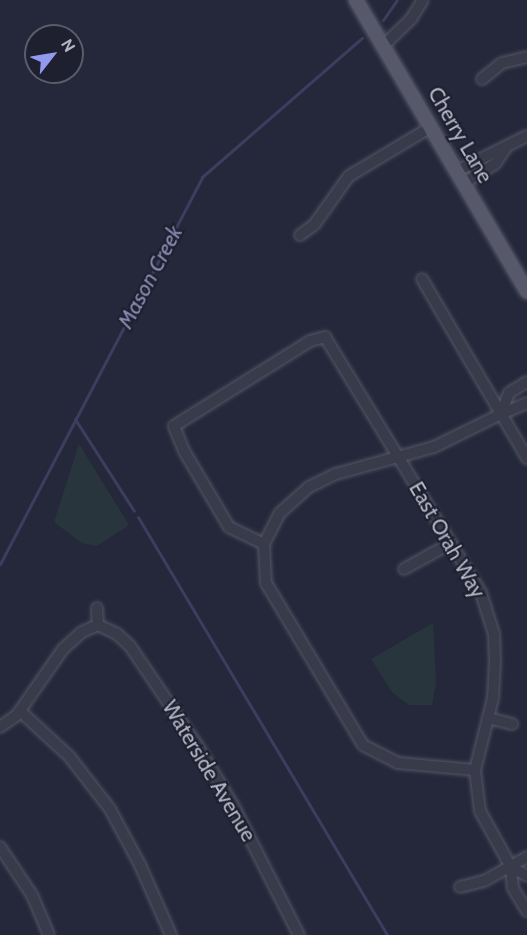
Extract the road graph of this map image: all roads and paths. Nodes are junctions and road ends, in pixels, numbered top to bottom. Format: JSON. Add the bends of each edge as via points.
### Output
{"nodes":[{"id":1,"x":356,"y":0,"type":"edge"},
{"id":2,"x":423,"y":0,"type":"edge"},
{"id":3,"x":383,"y":45,"type":"junction"},
{"id":4,"x":527,"y":57,"type":"edge"},
{"id":5,"x":482,"y":79,"type":"dead end"},
{"id":6,"x":431,"y":127,"type":"junction"},
{"id":7,"x":527,"y":136,"type":"edge"},
{"id":8,"x":460,"y":177,"type":"junction"},
{"id":9,"x":300,"y":235,"type":"dead end"},
{"id":10,"x":422,"y":279,"type":"dead end"},
{"id":11,"x":527,"y":291,"type":"edge"},
{"id":12,"x":527,"y":382,"type":"edge"},
{"id":13,"x":527,"y":403,"type":"edge"},
{"id":14,"x":501,"y":414,"type":"junction"},
{"id":15,"x":398,"y":457,"type":"junction"},
{"id":16,"x":527,"y":459,"type":"edge"},
{"id":17,"x":451,"y":543,"type":"junction"},
{"id":18,"x":264,"y":544,"type":"junction"},
{"id":19,"x":404,"y":569,"type":"dead end"},
{"id":20,"x":97,"y":608,"type":"dead end"},
{"id":21,"x":98,"y":626,"type":"junction"},
{"id":22,"x":20,"y":711,"type":"junction"},
{"id":23,"x":488,"y":718,"type":"junction"},
{"id":24,"x":512,"y":723,"type":"dead end"},
{"id":25,"x":0,"y":727,"type":"edge"},
{"id":26,"x":475,"y":770,"type":"junction"},
{"id":27,"x":0,"y":847,"type":"edge"},
{"id":28,"x":527,"y":857,"type":"edge"},
{"id":29,"x":511,"y":867,"type":"junction"},
{"id":30,"x":527,"y":876,"type":"edge"},
{"id":31,"x":460,"y":887,"type":"dead end"},
{"id":32,"x":527,"y":911,"type":"edge"},
{"id":33,"x":49,"y":935,"type":"edge"},
{"id":34,"x":171,"y":935,"type":"edge"},
{"id":35,"x":299,"y":935,"type":"edge"}],
"edges":[{"from":1,"to":3,"type":"main road","name":"Cherry Lane"},
{"from":2,"to":3,"type":"street","via":[[411,20]]},
{"from":3,"to":6,"type":"main road","name":"Cherry Lane"},
{"from":4,"to":5,"type":"street","via":[[502,63]]},
{"from":6,"to":8,"type":"main road","name":"Cherry Lane"},
{"from":6,"to":9,"type":"street","via":[[349,176],[314,225]]},
{"from":7,"to":8,"type":"street","via":[[505,149],[495,164]]},
{"from":8,"to":11,"type":"main road","name":"Cherry Lane"},
{"from":10,"to":14,"type":"street"},
{"from":12,"to":14,"type":"street","via":[[509,393]]},
{"from":13,"to":14,"type":"street"},
{"from":14,"to":15,"type":"street","via":[[434,447]]},
{"from":14,"to":16,"type":"street"},
{"from":15,"to":17,"type":"street","name":"East Orah Way"},
{"from":15,"to":18,"type":"street","via":[[336,474],[309,487],[280,513]]},
{"from":15,"to":18,"type":"street","name":"East Orah Way","via":[[330,343],[321,337],[174,426],[183,452],[229,527]]},
{"from":17,"to":19,"type":"street"},
{"from":17,"to":23,"type":"street","name":"East Orah Way","via":[[481,593],[494,634],[493,698]]},
{"from":18,"to":26,"type":"street","via":[[266,583],[363,745],[398,763]]},
{"from":20,"to":21,"type":"street"},
{"from":21,"to":22,"type":"street","via":[[82,632],[63,649]]},
{"from":21,"to":35,"type":"street","name":"Waterside Avenue","via":[[117,634],[130,646],[199,748],[233,805]]},
{"from":22,"to":25,"type":"street"},
{"from":22,"to":34,"type":"street","via":[[69,756],[110,809]]},
{"from":23,"to":24,"type":"street"},
{"from":23,"to":26,"type":"street","name":"East Orah Way"},
{"from":26,"to":29,"type":"street","name":"East Orah Way","via":[[480,811]]},
{"from":27,"to":33,"type":"street","via":[[32,895]]},
{"from":28,"to":29,"type":"street"},
{"from":29,"to":30,"type":"street"},
{"from":29,"to":31,"type":"street","via":[[484,881]]},
{"from":29,"to":32,"type":"street","name":"East Orah Way","via":[[513,888]]}]}
